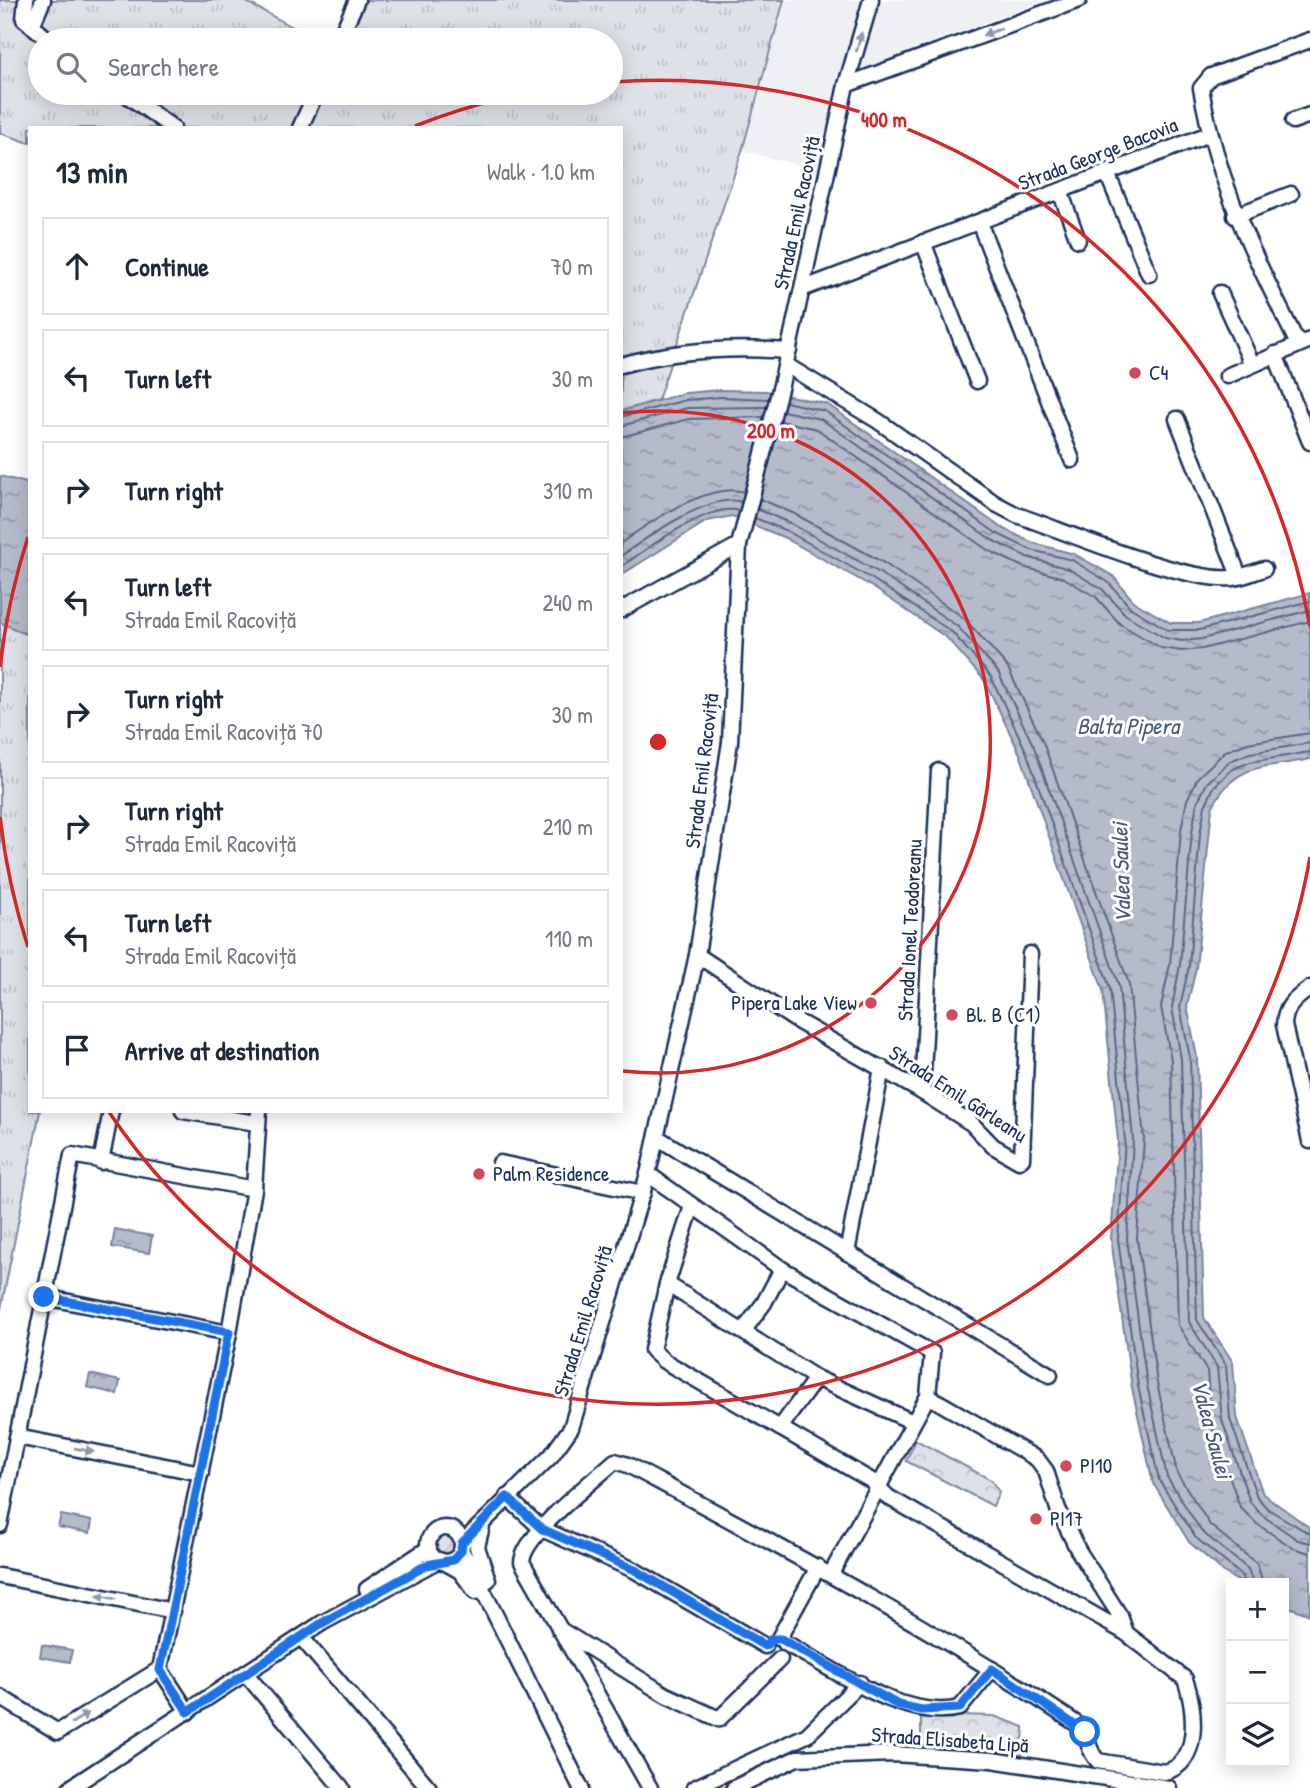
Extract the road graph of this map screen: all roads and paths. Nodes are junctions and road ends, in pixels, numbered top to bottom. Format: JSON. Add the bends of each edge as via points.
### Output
{"nodes":[{"id":1,"x":26,"y":0,"type":"edge"},
{"id":2,"x":43,"y":0,"type":"edge"},
{"id":3,"x":357,"y":0,"type":"edge"},
{"id":4,"x":871,"y":0,"type":"edge"},
{"id":5,"x":1079,"y":0,"type":"edge"},
{"id":6,"x":32,"y":26,"type":"junction"},
{"id":7,"x":34,"y":28,"type":"edge"},
{"id":8,"x":344,"y":28,"type":"edge"},
{"id":9,"x":1310,"y":40,"type":"edge"},
{"id":10,"x":846,"y":85,"type":"junction"},
{"id":11,"x":141,"y":105,"type":"edge"},
{"id":12,"x":311,"y":105,"type":"edge"},
{"id":13,"x":1310,"y":115,"type":"edge"},
{"id":14,"x":1293,"y":121,"type":"dead end"},
{"id":15,"x":170,"y":126,"type":"edge"},
{"id":16,"x":301,"y":126,"type":"edge"},
{"id":17,"x":1209,"y":134,"type":"junction"},
{"id":18,"x":1107,"y":173,"type":"junction"},
{"id":19,"x":1060,"y":191,"type":"junction"},
{"id":20,"x":1291,"y":194,"type":"dead end"},
{"id":21,"x":1235,"y":216,"type":"junction"},
{"id":22,"x":979,"y":222,"type":"junction"},
{"id":23,"x":1078,"y":240,"type":"dead end"},
{"id":24,"x":923,"y":243,"type":"junction"},
{"id":25,"x":1149,"y":274,"type":"dead end"},
{"id":26,"x":802,"y":289,"type":"junction"},
{"id":27,"x":1220,"y":293,"type":"dead end"},
{"id":28,"x":1304,"y":342,"type":"edge"},
{"id":29,"x":1275,"y":354,"type":"junction"},
{"id":30,"x":788,"y":358,"type":"junction"},
{"id":31,"x":1252,"y":364,"type":"junction"},
{"id":32,"x":623,"y":365,"type":"edge"},
{"id":33,"x":1227,"y":376,"type":"dead end"},
{"id":34,"x":977,"y":381,"type":"dead end"},
{"id":35,"x":1177,"y":419,"type":"dead end"},
{"id":36,"x":1310,"y":442,"type":"edge"},
{"id":37,"x":1072,"y":460,"type":"dead end"},
{"id":38,"x":739,"y":545,"type":"junction"},
{"id":39,"x":1264,"y":569,"type":"dead end"},
{"id":40,"x":1239,"y":576,"type":"junction"},
{"id":41,"x":623,"y":609,"type":"edge"},
{"id":42,"x":939,"y":771,"type":"dead end"},
{"id":43,"x":1030,"y":954,"type":"dead end"},
{"id":44,"x":697,"y":955,"type":"junction"},
{"id":45,"x":1310,"y":988,"type":"edge"},
{"id":46,"x":882,"y":1069,"type":"junction"},
{"id":47,"x":922,"y":1092,"type":"junction"},
{"id":48,"x":111,"y":1113,"type":"edge"},
{"id":49,"x":208,"y":1113,"type":"edge"},
{"id":50,"x":257,"y":1117,"type":"edge"},
{"id":51,"x":658,"y":1138,"type":"junction"},
{"id":52,"x":1310,"y":1141,"type":"edge"},
{"id":53,"x":101,"y":1162,"type":"junction"},
{"id":54,"x":500,"y":1163,"type":"dead end"},
{"id":55,"x":648,"y":1174,"type":"junction"},
{"id":56,"x":254,"y":1189,"type":"junction"},
{"id":57,"x":643,"y":1193,"type":"junction"},
{"id":58,"x":692,"y":1206,"type":"junction"},
{"id":59,"x":847,"y":1253,"type":"junction"},
{"id":60,"x":782,"y":1269,"type":"junction"},
{"id":61,"x":667,"y":1284,"type":"junction"},
{"id":62,"x":44,"y":1297,"type":"junction"},
{"id":63,"x":744,"y":1330,"type":"junction"},
{"id":64,"x":229,"y":1332,"type":"junction"},
{"id":65,"x":1050,"y":1376,"type":"dead end"},
{"id":66,"x":816,"y":1378,"type":"junction"},
{"id":67,"x":928,"y":1396,"type":"junction"},
{"id":68,"x":913,"y":1422,"type":"junction"},
{"id":69,"x":780,"y":1428,"type":"junction"},
{"id":70,"x":17,"y":1437,"type":"junction"},
{"id":71,"x":201,"y":1473,"type":"junction"},
{"id":72,"x":878,"y":1488,"type":"junction"},
{"id":73,"x":507,"y":1497,"type":"junction"},
{"id":74,"x":486,"y":1517,"type":"junction"},
{"id":75,"x":0,"y":1525,"type":"edge"},
{"id":76,"x":542,"y":1529,"type":"junction"},
{"id":77,"x":460,"y":1542,"type":"junction"},
{"id":78,"x":429,"y":1548,"type":"junction"},
{"id":79,"x":441,"y":1561,"type":"junction"},
{"id":80,"x":825,"y":1571,"type":"junction"},
{"id":81,"x":0,"y":1576,"type":"edge"},
{"id":82,"x":173,"y":1611,"type":"junction"},
{"id":83,"x":322,"y":1623,"type":"junction"},
{"id":84,"x":558,"y":1629,"type":"junction"},
{"id":85,"x":1126,"y":1633,"type":"junction"},
{"id":86,"x":301,"y":1637,"type":"junction"},
{"id":87,"x":782,"y":1641,"type":"junction"},
{"id":88,"x":765,"y":1646,"type":"junction"},
{"id":89,"x":780,"y":1659,"type":"junction"},
{"id":90,"x":519,"y":1665,"type":"junction"},
{"id":91,"x":992,"y":1669,"type":"junction"},
{"id":92,"x":162,"y":1673,"type":"junction"},
{"id":93,"x":246,"y":1674,"type":"junction"},
{"id":94,"x":860,"y":1683,"type":"junction"},
{"id":95,"x":0,"y":1697,"type":"edge"},
{"id":96,"x":188,"y":1712,"type":"junction"},
{"id":97,"x":70,"y":1788,"type":"edge"},
{"id":98,"x":342,"y":1788,"type":"edge"},
{"id":99,"x":429,"y":1788,"type":"edge"},
{"id":100,"x":581,"y":1788,"type":"edge"},
{"id":101,"x":650,"y":1788,"type":"edge"},
{"id":102,"x":694,"y":1788,"type":"edge"},
{"id":103,"x":734,"y":1788,"type":"edge"},
{"id":104,"x":1169,"y":1788,"type":"edge"}],
"edges":[{"from":1,"to":6,"type":"street","via":[[23,14]]},
{"from":2,"to":6,"type":"street"},
{"from":3,"to":8,"type":"street"},
{"from":10,"to":4,"type":"street","name":"Strada Emil Racoviță","one_way":true},
{"from":5,"to":10,"type":"street","one_way":true},
{"from":6,"to":7,"type":"street"},
{"from":9,"to":17,"type":"street","name":"Strada George Bacovia","via":[[1206,78],[1201,88]]},
{"from":10,"to":26,"type":"street","name":"Strada Emil Racoviță"},
{"from":11,"to":15,"type":"street"},
{"from":12,"to":16,"type":"street"},
{"from":13,"to":14,"type":"street"},
{"from":17,"to":18,"type":"street","name":"Strada George Bacovia"},
{"from":17,"to":21,"type":"street"},
{"from":18,"to":19,"type":"street","name":"Strada George Bacovia"},
{"from":18,"to":25,"type":"street"},
{"from":19,"to":22,"type":"street","name":"Strada George Bacovia"},
{"from":19,"to":23,"type":"street"},
{"from":20,"to":21,"type":"street"},
{"from":21,"to":28,"type":"street"},
{"from":22,"to":24,"type":"street","name":"Strada George Bacovia"},
{"from":22,"to":37,"type":"street"},
{"from":24,"to":26,"type":"street","name":"Strada George Bacovia"},
{"from":24,"to":34,"type":"street"},
{"from":26,"to":30,"type":"street","name":"Strada Emil Racoviță"},
{"from":27,"to":31,"type":"street"},
{"from":28,"to":29,"type":"street"},
{"from":29,"to":31,"type":"street"},
{"from":29,"to":36,"type":"street"},
{"from":30,"to":32,"type":"street","via":[[712,352]]},
{"from":30,"to":38,"type":"street","name":"Strada Emil Racoviță"},
{"from":30,"to":40,"type":"street","via":[[1017,515],[1168,567],[1202,575]]},
{"from":31,"to":33,"type":"street"},
{"from":35,"to":40,"type":"street"},
{"from":38,"to":41,"type":"street"},
{"from":38,"to":44,"type":"street","name":"Strada Emil Racoviță","via":[[730,742]]},
{"from":39,"to":40,"type":"street"},
{"from":42,"to":47,"type":"street","name":"Strada Ionel Teodoreanu"},
{"from":43,"to":47,"type":"street","name":"Strada Emil Gârleanu","via":[[1021,1161],[993,1146],[971,1123]]},
{"from":44,"to":46,"type":"street","name":"Strada Emil Gârleanu","via":[[797,1021]]},
{"from":44,"to":51,"type":"street","name":"Strada Emil Racoviță"},
{"from":45,"to":52,"type":"street","via":[[1291,1002],[1284,1025]]},
{"from":46,"to":47,"type":"street","name":"Strada Emil Gârleanu"},
{"from":46,"to":59,"type":"street"},
{"from":48,"to":53,"type":"street"},
{"from":49,"to":50,"type":"street"},
{"from":50,"to":56,"type":"street"},
{"from":51,"to":55,"type":"street","name":"Strada Emil Racoviță"},
{"from":51,"to":59,"type":"street"},
{"from":53,"to":56,"type":"street"},
{"from":53,"to":62,"type":"street","via":[[72,1155]]},
{"from":54,"to":57,"type":"street"},
{"from":55,"to":57,"type":"street","name":"Strada Emil Racoviță"},
{"from":55,"to":58,"type":"street"},
{"from":56,"to":64,"type":"street"},
{"from":57,"to":73,"type":"street","name":"Strada Emil Racoviță","via":[[571,1428],[558,1449]]},
{"from":58,"to":60,"type":"street"},
{"from":58,"to":61,"type":"street"},
{"from":59,"to":65,"type":"street"},
{"from":60,"to":63,"type":"street"},
{"from":60,"to":67,"type":"street","via":[[932,1353]]},
{"from":61,"to":63,"type":"street"},
{"from":61,"to":69,"type":"street","via":[[652,1350]]},
{"from":62,"to":64,"type":"street"},
{"from":62,"to":70,"type":"street"},
{"from":63,"to":66,"type":"street"},
{"from":64,"to":71,"type":"street"},
{"from":66,"to":68,"type":"street"},
{"from":66,"to":69,"type":"street"},
{"from":67,"to":68,"type":"street"},
{"from":67,"to":85,"type":"street","via":[[1037,1459],[1078,1550]]},
{"from":68,"to":72,"type":"street"},
{"from":69,"to":72,"type":"street"},
{"from":70,"to":71,"type":"street","one_way":true},
{"from":70,"to":75,"type":"street"},
{"from":71,"to":82,"type":"street"},
{"from":72,"to":80,"type":"street"},
{"from":72,"to":85,"type":"street"},
{"from":73,"to":74,"type":"street","name":"Strada Emil Racoviță"},
{"from":73,"to":76,"type":"street"},
{"from":74,"to":77,"type":"street","name":"Strada Emil Racoviță"},
{"from":74,"to":90,"type":"street","via":[[477,1539],[478,1556],[521,1656]]},
{"from":76,"to":80,"type":"street","via":[[615,1461]]},
{"from":76,"to":84,"type":"street","via":[[523,1552],[523,1562]]},
{"from":76,"to":88,"type":"street","via":[[646,1576]]},
{"from":77,"to":78,"type":"street","name":"Strada Emil Racoviță","via":[[447,1528],[437,1530]]},
{"from":77,"to":79,"type":"street","name":"Strada Emil Racoviță","via":[[453,1560]]},
{"from":77,"to":90,"type":"street"},
{"from":78,"to":79,"type":"street"},
{"from":78,"to":83,"type":"street","name":"Strada Emil Racoviță"},
{"from":79,"to":83,"type":"street","name":"Strada Emil Racoviță"},
{"from":79,"to":90,"type":"street","via":[[470,1582],[506,1653]]},
{"from":80,"to":87,"type":"street"},
{"from":80,"to":91,"type":"street"},
{"from":82,"to":81,"type":"street","one_way":true},
{"from":82,"to":92,"type":"street"},
{"from":83,"to":86,"type":"street","name":"Strada Emil Racoviță"},
{"from":84,"to":89,"type":"street","via":[[666,1695],[719,1719]]},
{"from":84,"to":101,"type":"street"},
{"from":85,"to":91,"type":"street","via":[[1175,1670],[1189,1689],[1192,1741],[1186,1758],[1174,1770],[1098,1761],[1080,1726]]},
{"from":86,"to":93,"type":"street","name":"Strada Emil Racoviță"},
{"from":86,"to":99,"type":"street"},
{"from":87,"to":88,"type":"street","via":[[768,1640]]},
{"from":87,"to":89,"type":"street","via":[[786,1654]]},
{"from":87,"to":94,"type":"street"},
{"from":88,"to":89,"type":"street","via":[[767,1656]]},
{"from":90,"to":100,"type":"street"},
{"from":91,"to":94,"type":"street","via":[[970,1699],[951,1710],[898,1705]]},
{"from":95,"to":92,"type":"street","one_way":true,"via":[[58,1732]]},
{"from":92,"to":96,"type":"street"},
{"from":93,"to":96,"type":"street","name":"Strada Emil Racoviță"},
{"from":93,"to":98,"type":"street"},
{"from":94,"to":102,"type":"street","via":[[807,1735]]},
{"from":96,"to":97,"type":"street","name":"Strada Emil Racoviță"},
{"from":103,"to":104,"type":"street","name":"Strada Elisabeta Lipă","via":[[797,1758],[892,1754],[992,1760]]}]}
